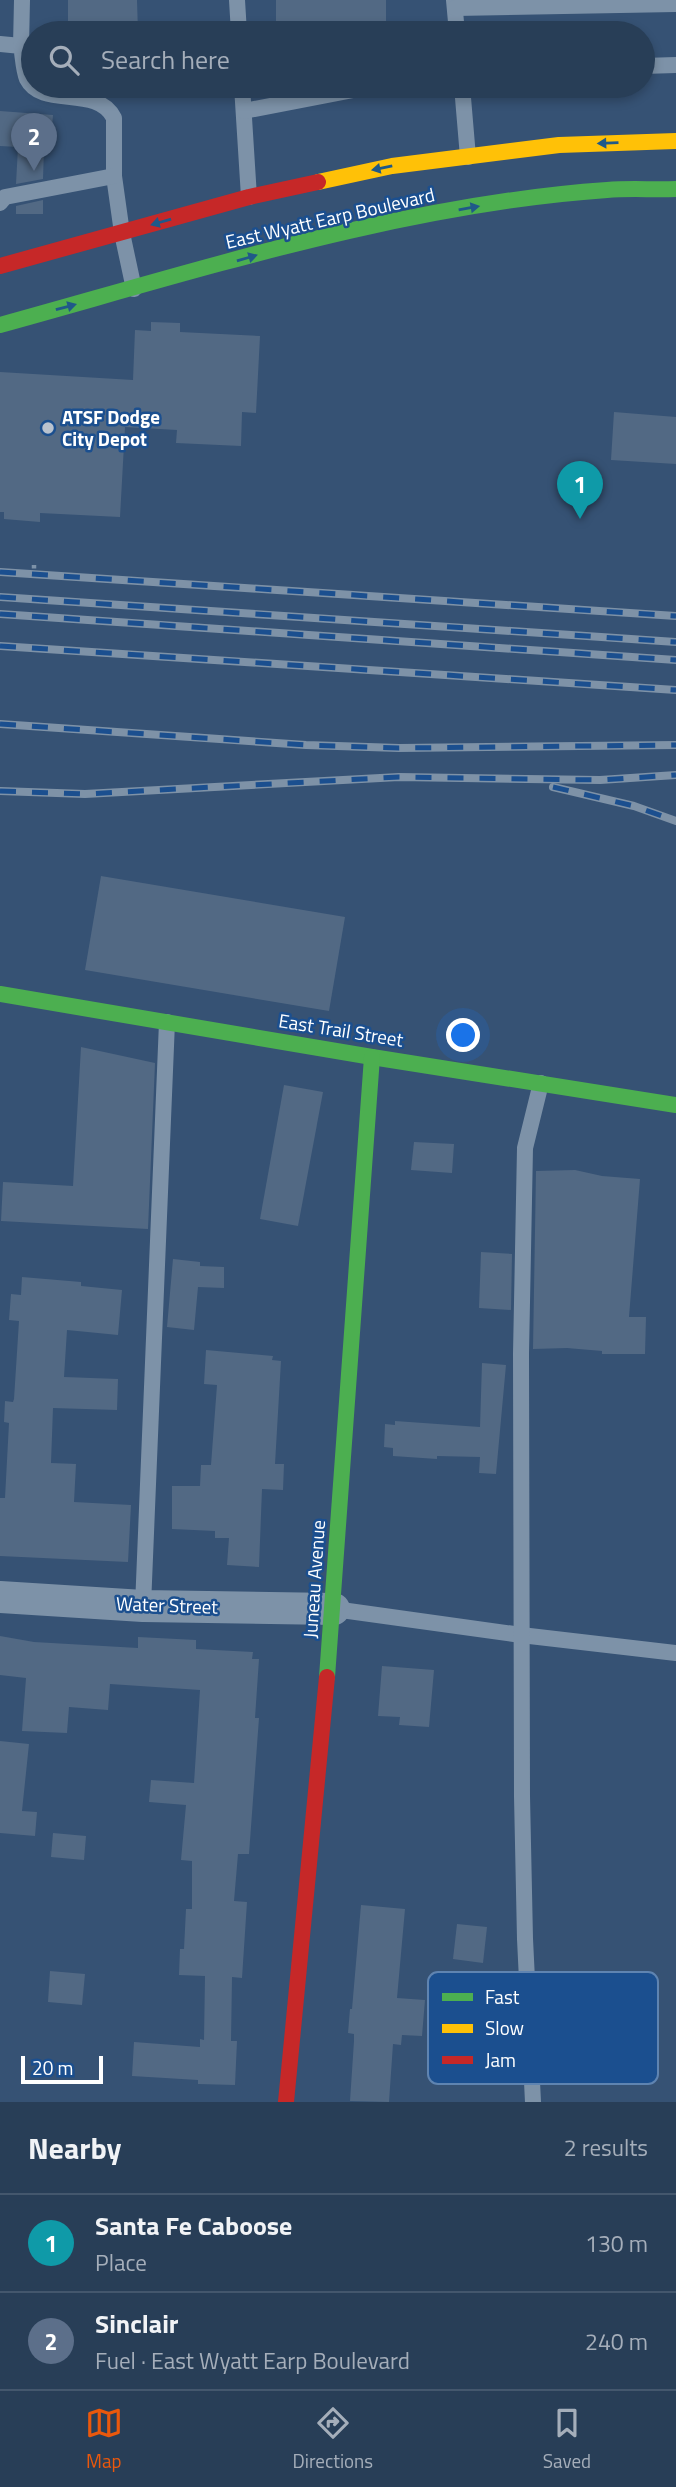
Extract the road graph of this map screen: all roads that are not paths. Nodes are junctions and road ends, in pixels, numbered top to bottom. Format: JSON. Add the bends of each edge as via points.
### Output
{"nodes":[{"id":1,"x":22,"y":0,"type":"edge"},
{"id":2,"x":237,"y":0,"type":"edge"},
{"id":3,"x":613,"y":2,"type":"edge"},
{"id":4,"x":454,"y":4,"type":"edge"},
{"id":5,"x":676,"y":4,"type":"edge"},
{"id":6,"x":22,"y":21,"type":"edge"},
{"id":7,"x":238,"y":21,"type":"edge"},
{"id":8,"x":0,"y":44,"type":"edge"},
{"id":9,"x":21,"y":46,"type":"edge"},
{"id":10,"x":676,"y":65,"type":"edge"},
{"id":11,"x":655,"y":66,"type":"edge"},
{"id":12,"x":78,"y":98,"type":"edge"},
{"id":13,"x":243,"y":98,"type":"edge"},
{"id":14,"x":312,"y":98,"type":"edge"},
{"id":15,"x":463,"y":98,"type":"edge"},
{"id":16,"x":244,"y":111,"type":"junction"},
{"id":17,"x":676,"y":141,"type":"edge"},
{"id":18,"x":468,"y":157,"type":"junction"},
{"id":19,"x":114,"y":176,"type":"junction"},
{"id":20,"x":676,"y":189,"type":"edge"},
{"id":21,"x":249,"y":197,"type":"junction"},
{"id":22,"x":0,"y":203,"type":"edge"},
{"id":23,"x":122,"y":233,"type":"junction"},
{"id":24,"x":1,"y":261,"type":"edge"},
{"id":25,"x":134,"y":289,"type":"junction"},
{"id":26,"x":0,"y":325,"type":"edge"},
{"id":27,"x":0,"y":994,"type":"edge"},
{"id":28,"x":167,"y":1023,"type":"junction"},
{"id":29,"x":372,"y":1057,"type":"junction"},
{"id":30,"x":541,"y":1083,"type":"junction"},
{"id":31,"x":676,"y":1105,"type":"edge"},
{"id":32,"x":0,"y":1597,"type":"edge"},
{"id":33,"x":143,"y":1606,"type":"junction"},
{"id":34,"x":334,"y":1609,"type":"junction"},
{"id":35,"x":521,"y":1635,"type":"junction"},
{"id":36,"x":676,"y":1653,"type":"edge"},
{"id":37,"x":527,"y":1972,"type":"edge"},
{"id":38,"x":532,"y":2084,"type":"edge"},
{"id":39,"x":286,"y":2102,"type":"edge"},
{"id":40,"x":533,"y":2102,"type":"edge"}],
"edges":[{"from":1,"to":6,"type":"lane"},
{"from":2,"to":7,"type":"lane"},
{"from":3,"to":4,"type":"lane"},
{"from":3,"to":5,"type":"lane"},
{"from":8,"to":9,"type":"lane"},
{"from":10,"to":11,"type":"lane"},
{"from":12,"to":19,"type":"lane","via":[[95,101],[111,111]]},
{"from":13,"to":16,"type":"lane"},
{"from":14,"to":16,"type":"lane"},
{"from":15,"to":18,"type":"lane"},
{"from":16,"to":21,"type":"lane"},
{"from":17,"to":18,"type":"main road","name":"East Wyatt Earp Boulevard","one_way":true,"via":[[559,145]]},
{"from":18,"to":21,"type":"main road","name":"East Wyatt Earp Boulevard","one_way":true,"via":[[392,166]]},
{"from":19,"to":22,"type":"lane","via":[[5,197]]},
{"from":19,"to":23,"type":"lane"},
{"from":25,"to":20,"type":"main road","name":"East Wyatt Earp Boulevard","one_way":true,"via":[[381,223],[598,191]]},
{"from":21,"to":23,"type":"main road","name":"East Wyatt Earp Boulevard","one_way":true},
{"from":23,"to":24,"type":"main road","name":"East Wyatt Earp Boulevard"},
{"from":23,"to":25,"type":"lane"},
{"from":26,"to":25,"type":"main road","name":"East Wyatt Earp Boulevard","one_way":true},
{"from":27,"to":28,"type":"main road","name":"East Trail Street"},
{"from":28,"to":29,"type":"main road","name":"East Trail Street"},
{"from":28,"to":33,"type":"lane"},
{"from":29,"to":30,"type":"main road","name":"East Trail Street"},
{"from":29,"to":34,"type":"main road","name":"Juneau Avenue"},
{"from":30,"to":31,"type":"main road","name":"East Trail Street"},
{"from":30,"to":35,"type":"lane","via":[[525,1148]]},
{"from":32,"to":33,"type":"street","name":"Water Street"},
{"from":33,"to":34,"type":"street","name":"Water Street"},
{"from":34,"to":35,"type":"lane"},
{"from":34,"to":39,"type":"main road","name":"Juneau Avenue"},
{"from":35,"to":36,"type":"lane"},
{"from":35,"to":37,"type":"lane"},
{"from":38,"to":40,"type":"lane"}]}
